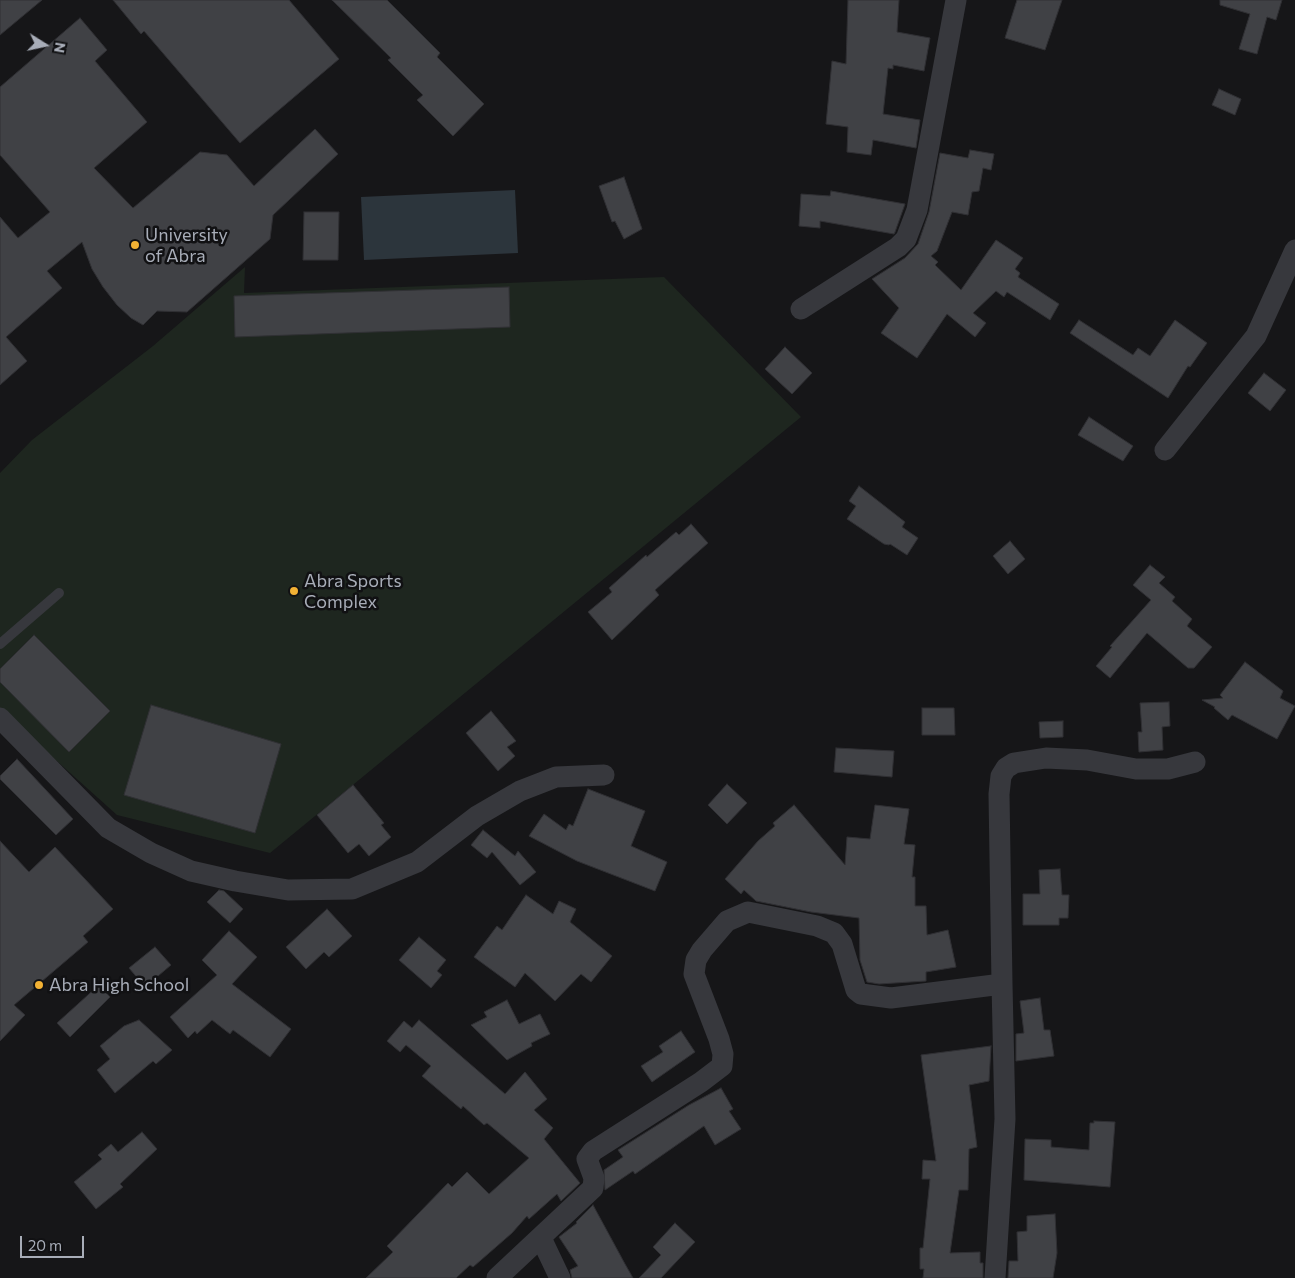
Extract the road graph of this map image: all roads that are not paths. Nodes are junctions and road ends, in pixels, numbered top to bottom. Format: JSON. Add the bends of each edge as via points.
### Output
{"nodes":[{"id":1,"x":956,"y":0,"type":"edge"},
{"id":2,"x":1295,"y":250,"type":"edge"},
{"id":3,"x":801,"y":309,"type":"dead end"},
{"id":4,"x":1165,"y":450,"type":"dead end"},
{"id":5,"x":59,"y":594,"type":"dead end"},
{"id":6,"x":0,"y":644,"type":"edge"},
{"id":7,"x":0,"y":718,"type":"edge"},
{"id":8,"x":1195,"y":762,"type":"dead end"},
{"id":9,"x":604,"y":775,"type":"dead end"},
{"id":10,"x":1002,"y":984,"type":"junction"},
{"id":11,"x":541,"y":1238,"type":"junction"},
{"id":12,"x":497,"y":1278,"type":"edge"},
{"id":13,"x":560,"y":1278,"type":"edge"},
{"id":14,"x":995,"y":1278,"type":"edge"}],
"edges":[{"from":1,"to":3,"type":"street","via":[[917,210],[906,239]]},
{"from":2,"to":4,"type":"street","via":[[1256,336]]},
{"from":5,"to":6,"type":"lane"},
{"from":7,"to":9,"type":"street","via":[[108,828],[191,871],[288,890],[352,889],[416,862],[477,816],[520,791],[556,777]]},
{"from":8,"to":10,"type":"street","via":[[1168,769],[1136,769],[1087,760],[1046,758],[1014,763],[1006,768],[1001,776],[999,794]]},
{"from":10,"to":11,"type":"street","via":[[890,998],[868,996],[856,990],[842,944],[834,933],[757,912],[740,913],[727,921],[702,950],[696,960],[694,974],[720,1039],[722,1066],[593,1150],[587,1159],[594,1178],[593,1188]]},
{"from":10,"to":14,"type":"street","via":[[1004,1119]]},
{"from":11,"to":12,"type":"street"},
{"from":11,"to":13,"type":"street"}]}
